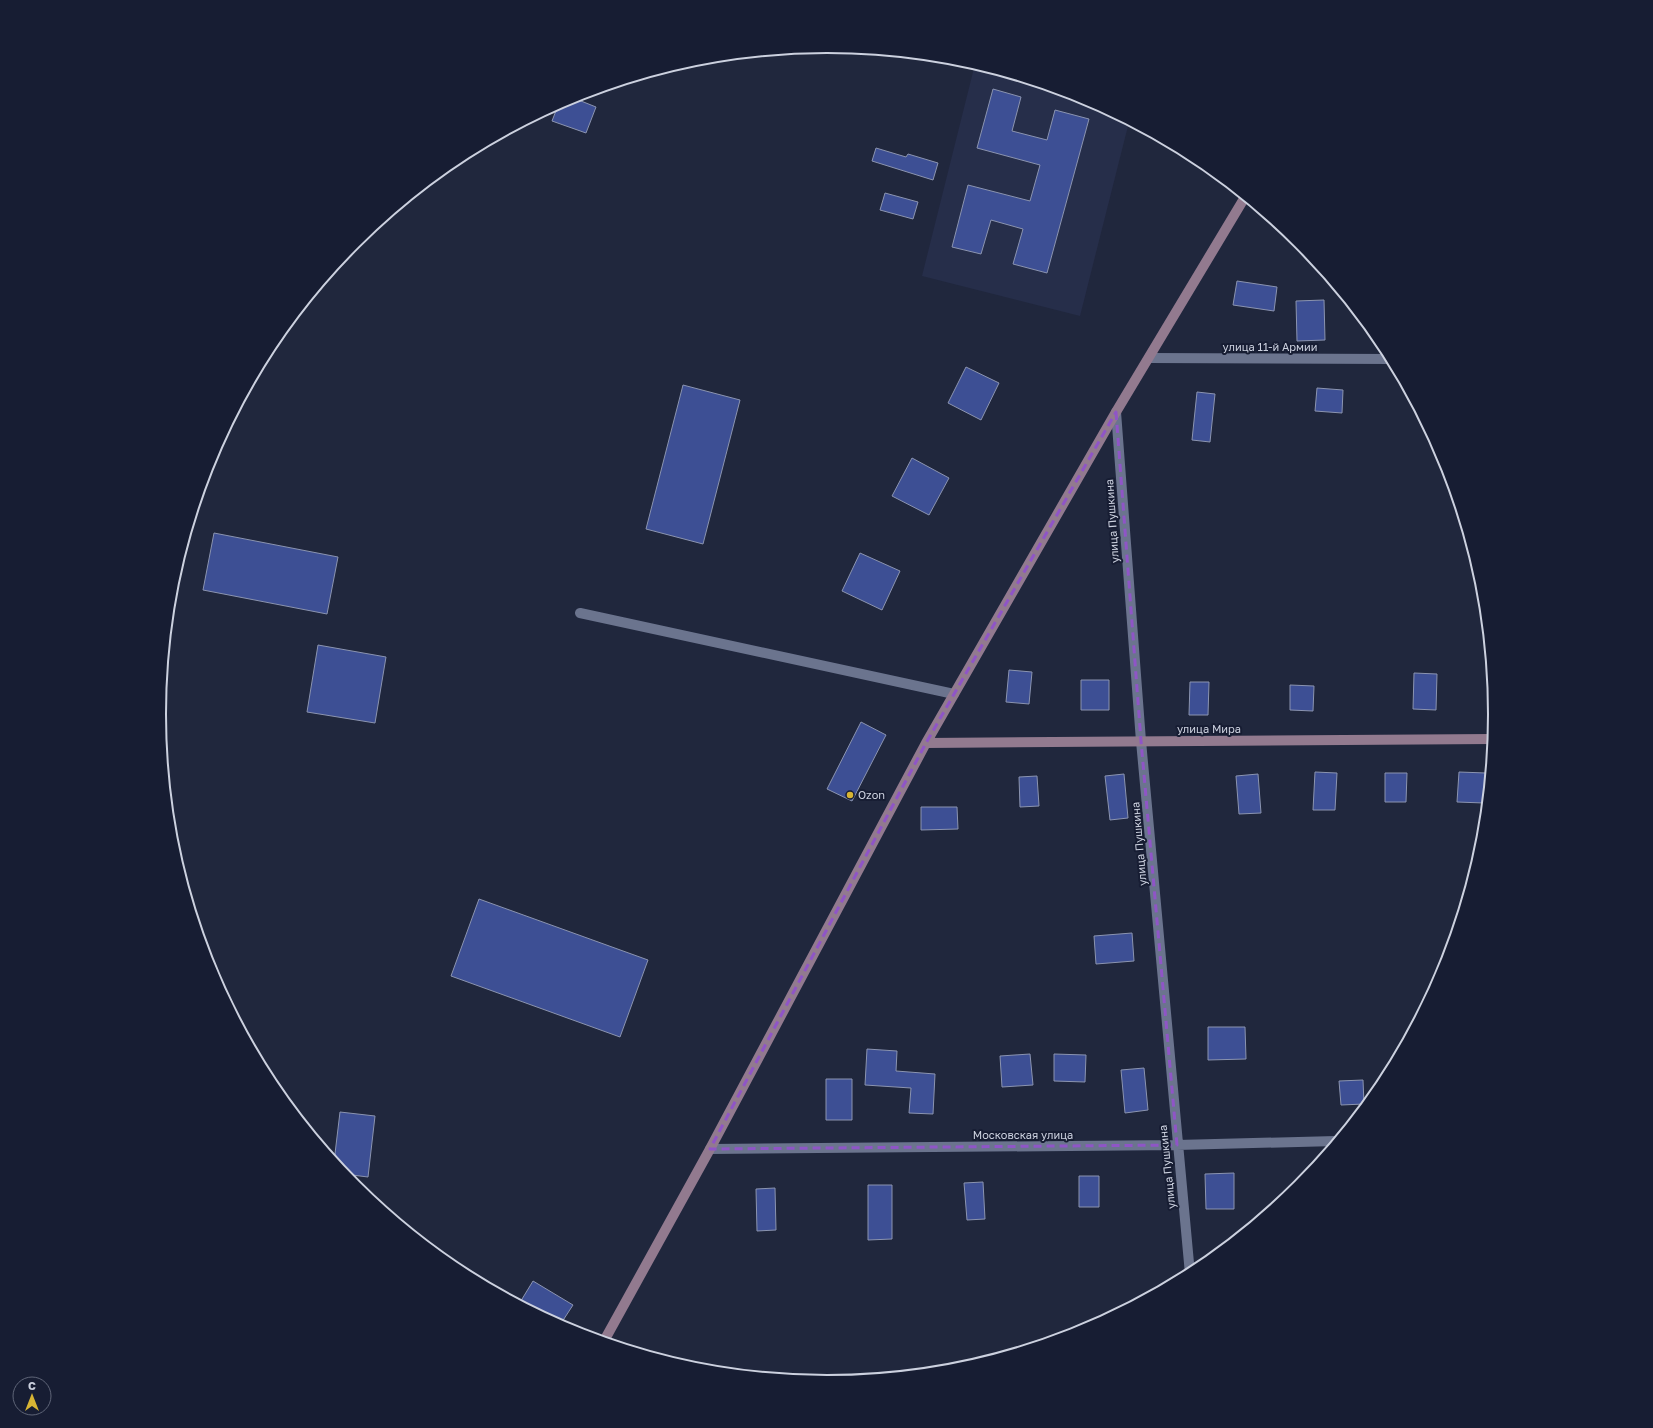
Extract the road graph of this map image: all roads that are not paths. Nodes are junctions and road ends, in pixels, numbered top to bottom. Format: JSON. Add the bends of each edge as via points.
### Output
{"nodes":[{"id":1,"x":1243,"y":201,"type":"edge"},
{"id":2,"x":1149,"y":358,"type":"junction"},
{"id":3,"x":1383,"y":359,"type":"edge"},
{"id":4,"x":1116,"y":412,"type":"junction"},
{"id":5,"x":580,"y":613,"type":"dead end"},
{"id":6,"x":954,"y":694,"type":"junction"},
{"id":7,"x":1487,"y":739,"type":"edge"},
{"id":8,"x":1141,"y":741,"type":"junction"},
{"id":9,"x":926,"y":743,"type":"junction"},
{"id":10,"x":1330,"y":1141,"type":"edge"},
{"id":11,"x":1177,"y":1146,"type":"junction"},
{"id":12,"x":710,"y":1149,"type":"junction"},
{"id":13,"x":1189,"y":1267,"type":"edge"},
{"id":14,"x":606,"y":1337,"type":"edge"}],
"edges":[{"from":1,"to":2,"type":"main road"},
{"from":2,"to":3,"type":"street","name":"улица 11-й Армии"},
{"from":2,"to":4,"type":"main road"},
{"from":4,"to":6,"type":"main road"},
{"from":4,"to":8,"type":"street","name":"улица Пушкина"},
{"from":5,"to":6,"type":"street"},
{"from":6,"to":9,"type":"main road"},
{"from":7,"to":8,"type":"main road","name":"улица Мира"},
{"from":8,"to":9,"type":"main road","name":"улица Мира"},
{"from":8,"to":11,"type":"street","name":"улица Пушкина"},
{"from":9,"to":12,"type":"main road"},
{"from":10,"to":11,"type":"street","name":"Московская улица"},
{"from":11,"to":12,"type":"street","name":"Московская улица"},
{"from":11,"to":13,"type":"street","name":"улица Пушкина"},
{"from":12,"to":14,"type":"main road"}]}
